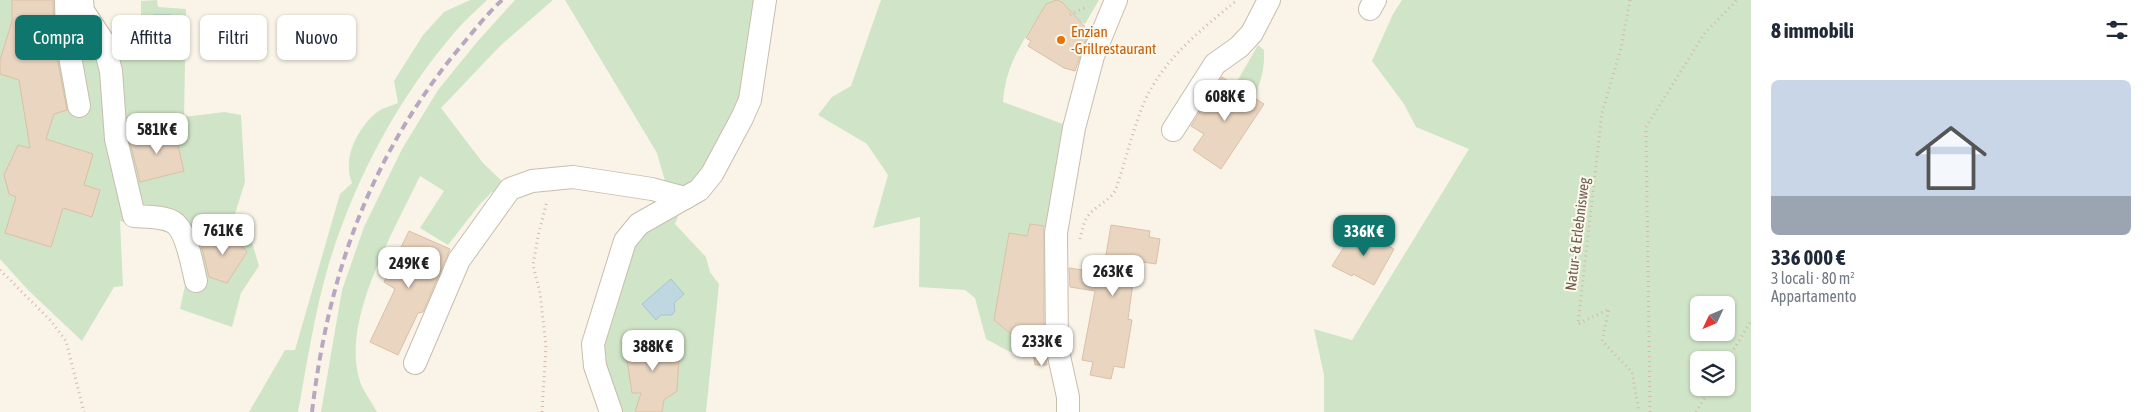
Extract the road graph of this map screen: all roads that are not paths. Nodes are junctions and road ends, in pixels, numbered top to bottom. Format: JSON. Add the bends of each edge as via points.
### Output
{"nodes":[{"id":1,"x":66,"y":0,"type":"edge"},
{"id":2,"x":82,"y":0,"type":"edge"},
{"id":3,"x":765,"y":0,"type":"edge"},
{"id":4,"x":1116,"y":0,"type":"edge"},
{"id":5,"x":1268,"y":0,"type":"edge"},
{"id":6,"x":79,"y":106,"type":"dead end"},
{"id":7,"x":1173,"y":130,"type":"dead end"},
{"id":8,"x":685,"y":198,"type":"junction"},
{"id":9,"x":196,"y":280,"type":"dead end"},
{"id":10,"x":415,"y":363,"type":"dead end"},
{"id":11,"x":611,"y":412,"type":"edge"},
{"id":12,"x":1068,"y":412,"type":"edge"}],
"edges":[{"from":1,"to":6,"type":"street","via":[[68,40]]},
{"from":2,"to":9,"type":"street","via":[[83,11],[103,41],[111,71],[116,139],[134,216],[172,221],[180,227]]},
{"from":3,"to":8,"type":"street","via":[[751,91],[742,118],[706,182]]},
{"from":4,"to":12,"type":"street","via":[[1094,56],[1074,128],[1056,233],[1056,347],[1068,397]]},
{"from":5,"to":7,"type":"street","via":[[1252,33],[1216,64]]},
{"from":8,"to":10,"type":"street","via":[[652,188],[573,177],[532,181],[510,189],[459,260]]},
{"from":8,"to":11,"type":"street","via":[[639,224],[625,241],[593,344],[595,366]]}]}
